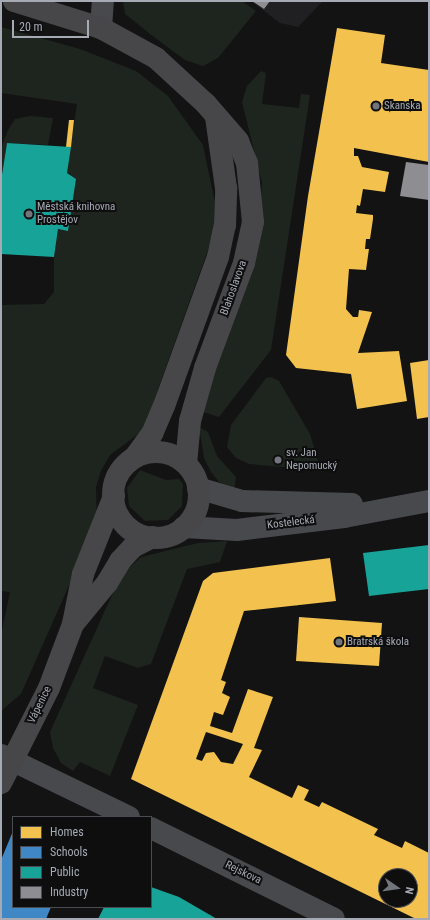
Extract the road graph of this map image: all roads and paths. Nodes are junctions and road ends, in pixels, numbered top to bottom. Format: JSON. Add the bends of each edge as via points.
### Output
{"nodes":[{"id":1,"x":14,"y":1,"type":"edge"},
{"id":2,"x":103,"y":1,"type":"edge"},
{"id":3,"x":101,"y":28,"type":"junction"},
{"id":4,"x":216,"y":117,"type":"junction"},
{"id":5,"x":135,"y":457,"type":"junction"},
{"id":6,"x":186,"y":464,"type":"junction"},
{"id":7,"x":198,"y":488,"type":"junction"},
{"id":8,"x":114,"y":496,"type":"junction"},
{"id":9,"x":429,"y":501,"type":"edge"},
{"id":10,"x":398,"y":505,"type":"junction"},
{"id":11,"x":184,"y":527,"type":"junction"},
{"id":12,"x":153,"y":537,"type":"junction"},
{"id":13,"x":73,"y":624,"type":"junction"},
{"id":14,"x":7,"y":758,"type":"edge"},
{"id":15,"x":1,"y":784,"type":"edge"},
{"id":16,"x":127,"y":816,"type":"edge"},
{"id":17,"x":152,"y":828,"type":"edge"},
{"id":18,"x":334,"y":919,"type":"edge"}],
"edges":[{"from":1,"to":3,"type":"main road","name":"Blahoslavova"},
{"from":2,"to":3,"type":"street"},
{"from":3,"to":4,"type":"main road","name":"Blahoslavova","via":[[156,58],[192,88]]},
{"from":4,"to":5,"type":"main road","via":[[226,188],[225,225],[220,250],[164,406],[152,434]]},
{"from":4,"to":6,"type":"main road","name":"Blahoslavova","via":[[238,141],[248,163],[253,222],[244,263],[207,362],[190,421]]},
{"from":5,"to":6,"type":"main road","via":[[162,452]]},
{"from":5,"to":8,"type":"main road","via":[[121,471]]},
{"from":6,"to":7,"type":"main road"},
{"from":7,"to":10,"type":"street","name":"Kostelecká","via":[[242,502]]},
{"from":7,"to":11,"type":"main road","via":[[194,514]]},
{"from":8,"to":12,"type":"main road","via":[[116,509],[128,526]]},
{"from":8,"to":13,"type":"main road","name":"Vápenice","via":[[83,574]]},
{"from":9,"to":10,"type":"street","name":"Kostelecká"},
{"from":10,"to":11,"type":"street","name":"Kostelecká","via":[[344,516],[237,530]]},
{"from":11,"to":12,"type":"main road","via":[[167,536]]},
{"from":12,"to":13,"type":"main road","name":"Vápenice","via":[[133,547],[120,561],[107,583]]},
{"from":13,"to":14,"type":"main road","name":"Vápenice","via":[[49,688]]},
{"from":14,"to":15,"type":"main road","name":"Vápenice"},
{"from":14,"to":16,"type":"street"},
{"from":17,"to":18,"type":"street","name":"Rejskova"}]}
